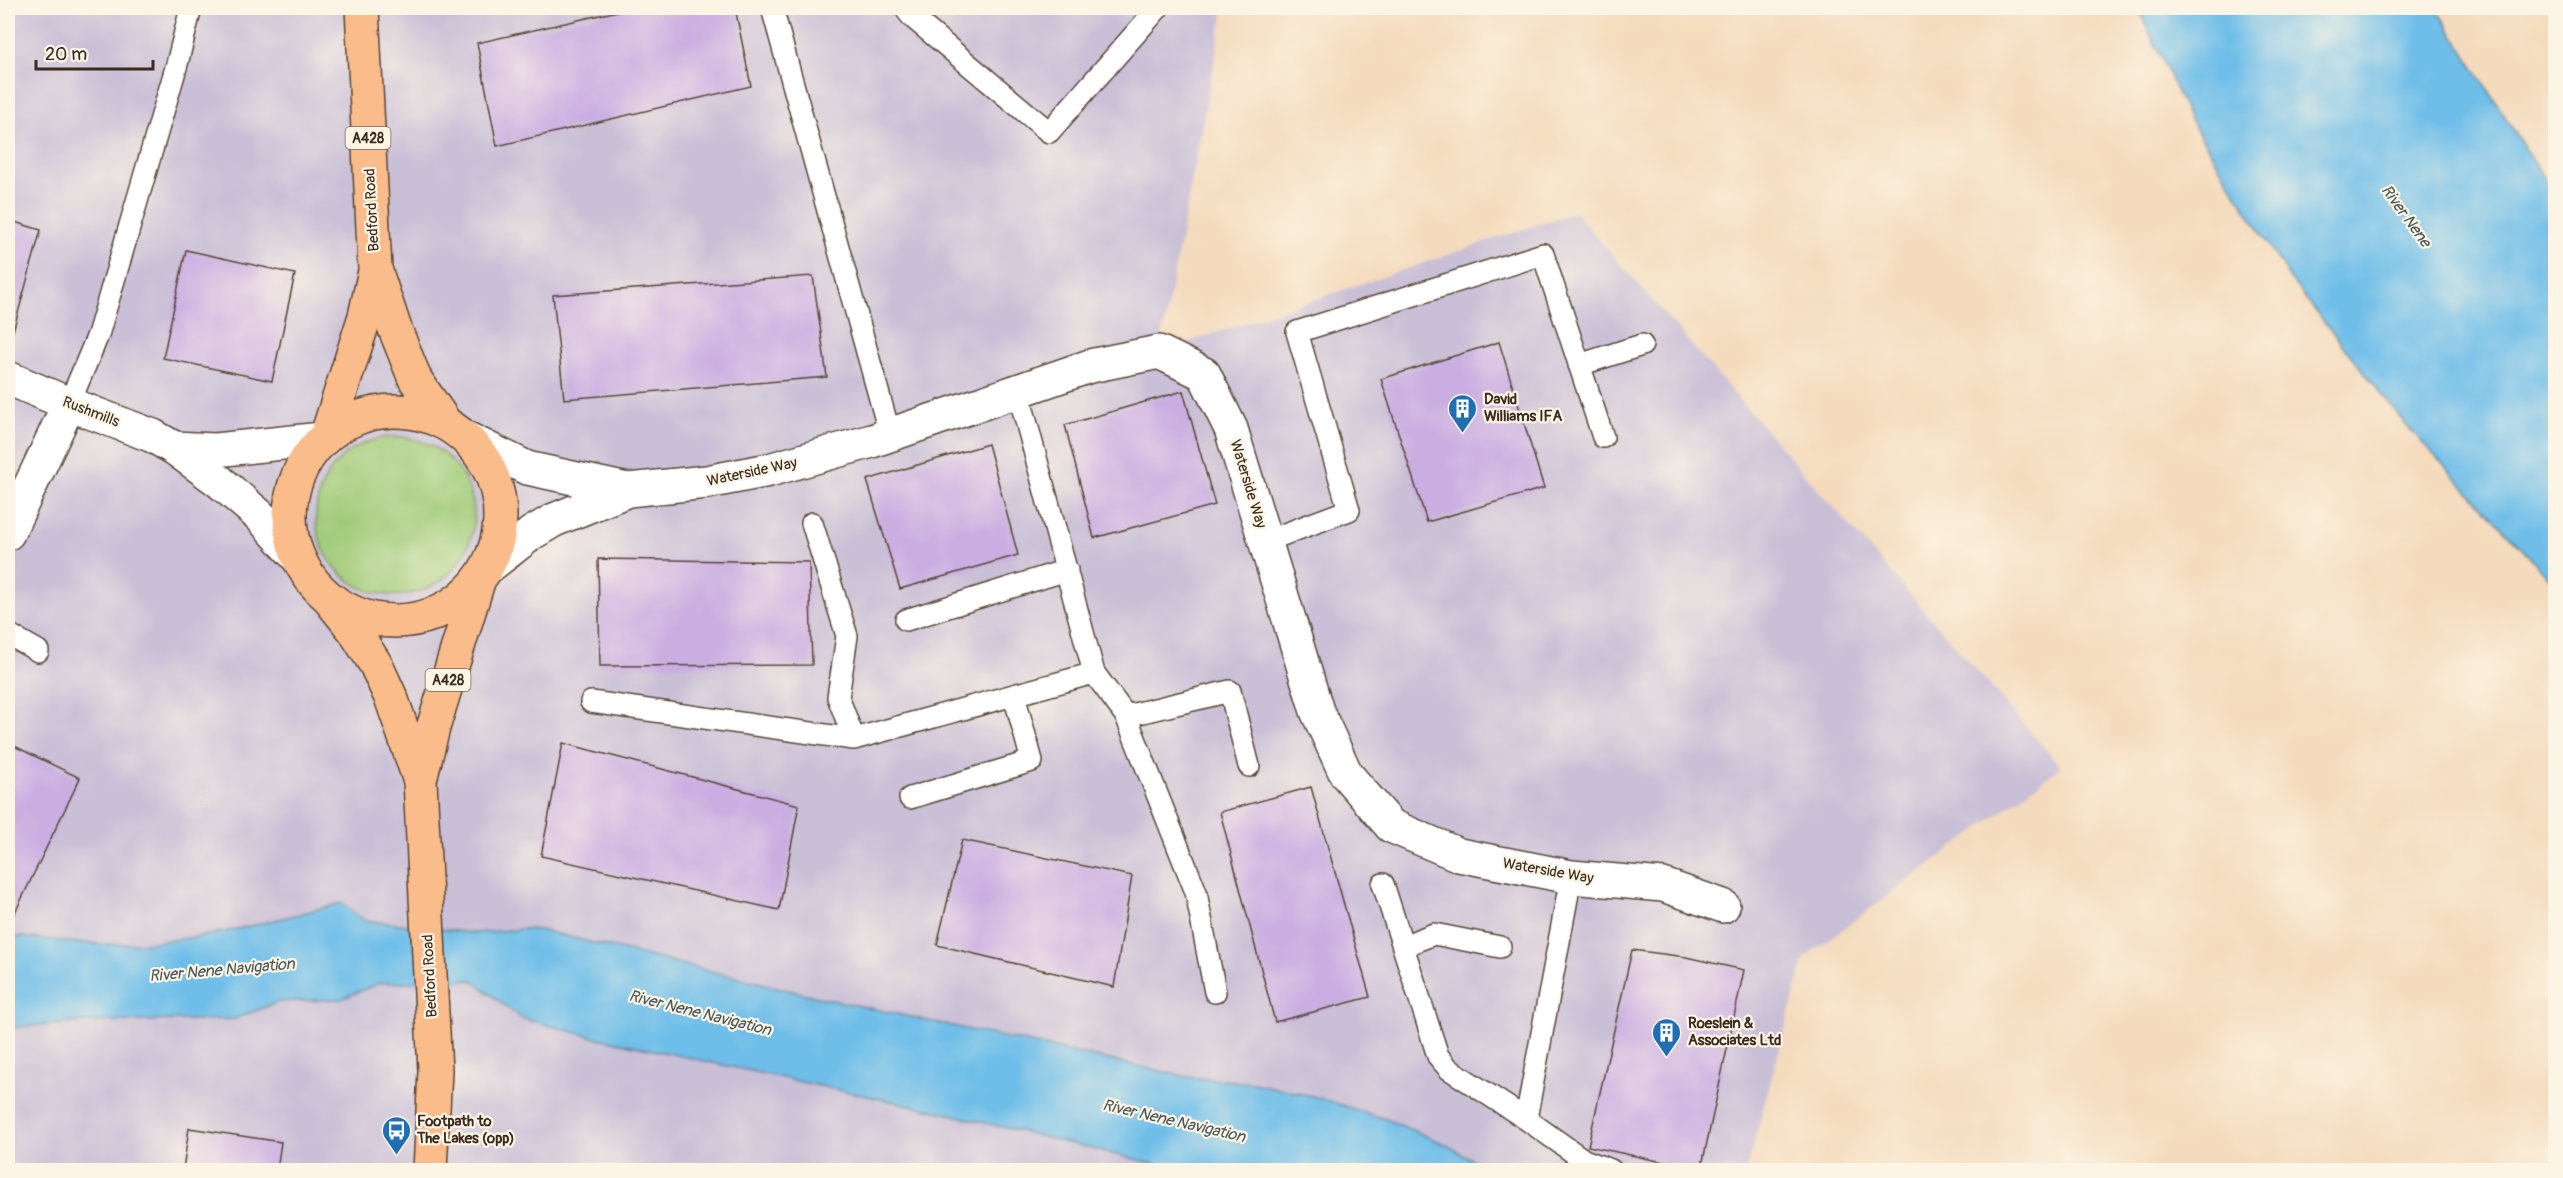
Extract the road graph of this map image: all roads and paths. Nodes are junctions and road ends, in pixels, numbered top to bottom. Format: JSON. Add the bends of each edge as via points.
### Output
{"nodes":[{"id":1,"x":191,"y":8,"type":"edge"},
{"id":2,"x":362,"y":8,"type":"edge"},
{"id":3,"x":772,"y":8,"type":"edge"},
{"id":4,"x":905,"y":8,"type":"edge"},
{"id":5,"x":1158,"y":8,"type":"edge"},
{"id":6,"x":375,"y":269,"type":"junction"},
{"id":7,"x":1642,"y":345,"type":"dead end"},
{"id":8,"x":1579,"y":364,"type":"junction"},
{"id":9,"x":8,"y":378,"type":"edge"},
{"id":10,"x":1018,"y":391,"type":"junction"},
{"id":11,"x":69,"y":404,"type":"junction"},
{"id":12,"x":456,"y":431,"type":"junction"},
{"id":13,"x":890,"y":435,"type":"junction"},
{"id":14,"x":324,"y":437,"type":"junction"},
{"id":15,"x":1603,"y":437,"type":"dead end"},
{"id":16,"x":174,"y":448,"type":"junction"},
{"id":17,"x":628,"y":490,"type":"junction"},
{"id":18,"x":812,"y":523,"type":"dead end"},
{"id":19,"x":8,"y":532,"type":"edge"},
{"id":20,"x":1266,"y":541,"type":"junction"},
{"id":21,"x":299,"y":559,"type":"junction"},
{"id":22,"x":1066,"y":570,"type":"junction"},
{"id":23,"x":482,"y":574,"type":"junction"},
{"id":24,"x":328,"y":598,"type":"junction"},
{"id":25,"x":906,"y":620,"type":"dead end"},
{"id":26,"x":8,"y":634,"type":"edge"},
{"id":27,"x":38,"y":651,"type":"dead end"},
{"id":28,"x":1094,"y":673,"type":"junction"},
{"id":29,"x":1014,"y":695,"type":"junction"},
{"id":30,"x":591,"y":702,"type":"dead end"},
{"id":31,"x":1125,"y":716,"type":"junction"},
{"id":32,"x":854,"y":739,"type":"junction"},
{"id":33,"x":1250,"y":766,"type":"dead end"},
{"id":34,"x":420,"y":781,"type":"junction"},
{"id":35,"x":910,"y":798,"type":"dead end"},
{"id":36,"x":1571,"y":877,"type":"junction"},
{"id":37,"x":1383,"y":884,"type":"dead end"},
{"id":38,"x":1723,"y":906,"type":"dead end"},
{"id":39,"x":1403,"y":946,"type":"junction"},
{"id":40,"x":1500,"y":947,"type":"dead end"},
{"id":41,"x":1215,"y":992,"type":"dead end"},
{"id":42,"x":1526,"y":1119,"type":"junction"},
{"id":43,"x":430,"y":1170,"type":"edge"},
{"id":44,"x":1611,"y":1170,"type":"edge"}],
"edges":[{"from":1,"to":11,"type":"lane","via":[[98,335]]},
{"from":2,"to":6,"type":"highway","name":"Bedford Road","number":"A428"},
{"from":3,"to":13,"type":"lane"},
{"from":4,"to":5,"type":"lane","via":[[1049,132]]},
{"from":6,"to":12,"type":"highway","name":"Bedford Road","number":"A428","via":[[415,379]]},
{"from":6,"to":14,"type":"highway","name":"Bedford Road","number":"A428","via":[[365,316]]},
{"from":7,"to":8,"type":"lane"},
{"from":8,"to":15,"type":"lane"},
{"from":8,"to":20,"type":"lane","via":[[1542,254],[1297,332],[1349,510]]},
{"from":9,"to":11,"type":"street","name":"Rushmills"},
{"from":10,"to":13,"type":"street","name":"Waterside Way"},
{"from":10,"to":20,"type":"street","name":"Waterside Way","via":[[1090,366],[1159,352],[1204,374],[1231,429]]},
{"from":10,"to":22,"type":"lane"},
{"from":11,"to":16,"type":"street","name":"Rushmills"},
{"from":11,"to":19,"type":"street"},
{"from":12,"to":14,"type":"highway","via":[[416,412],[385,411],[354,418]]},
{"from":12,"to":17,"type":"street","name":"Waterside Way","via":[[527,468]]},
{"from":12,"to":23,"type":"highway","via":[[488,466],[499,499],[499,534]]},
{"from":13,"to":17,"type":"street","name":"Waterside Way","via":[[769,470],[707,482]]},
{"from":14,"to":16,"type":"street","name":"Rushmills","via":[[215,450]]},
{"from":14,"to":21,"type":"highway","via":[[302,465],[291,496],[290,528]]},
{"from":16,"to":21,"type":"street","name":"Rushmills","via":[[260,516]]},
{"from":17,"to":23,"type":"street","name":"Waterside Way","via":[[554,520],[512,547]]},
{"from":18,"to":32,"type":"lane","via":[[847,636],[838,697]]},
{"from":20,"to":36,"type":"street","name":"Waterside Way","via":[[1317,711],[1346,774],[1391,826],[1459,855]]},
{"from":21,"to":24,"type":"highway"},
{"from":22,"to":25,"type":"lane"},
{"from":22,"to":28,"type":"lane"},
{"from":23,"to":24,"type":"highway","via":[[454,604],[423,618],[390,622],[357,615]]},
{"from":23,"to":34,"type":"highway","name":"Bedford Road","number":"A428"},
{"from":24,"to":34,"type":"highway","name":"Bedford Road","number":"A428","via":[[376,665]]},
{"from":26,"to":27,"type":"lane"},
{"from":28,"to":29,"type":"lane"},
{"from":28,"to":31,"type":"lane"},
{"from":29,"to":32,"type":"lane"},
{"from":29,"to":35,"type":"lane","via":[[1032,761]]},
{"from":30,"to":32,"type":"lane"},
{"from":31,"to":33,"type":"lane","via":[[1230,691]]},
{"from":31,"to":41,"type":"lane","via":[[1196,892]]},
{"from":34,"to":43,"type":"highway","name":"Bedford Road","number":"A428","via":[[435,1071]]},
{"from":36,"to":38,"type":"street","name":"Waterside Way","via":[[1663,885]]},
{"from":36,"to":42,"type":"lane"},
{"from":37,"to":39,"type":"lane"},
{"from":39,"to":40,"type":"lane","via":[[1434,934]]},
{"from":39,"to":42,"type":"lane","via":[[1438,1056],[1449,1069]]},
{"from":42,"to":44,"type":"lane","via":[[1584,1160]]}]}
